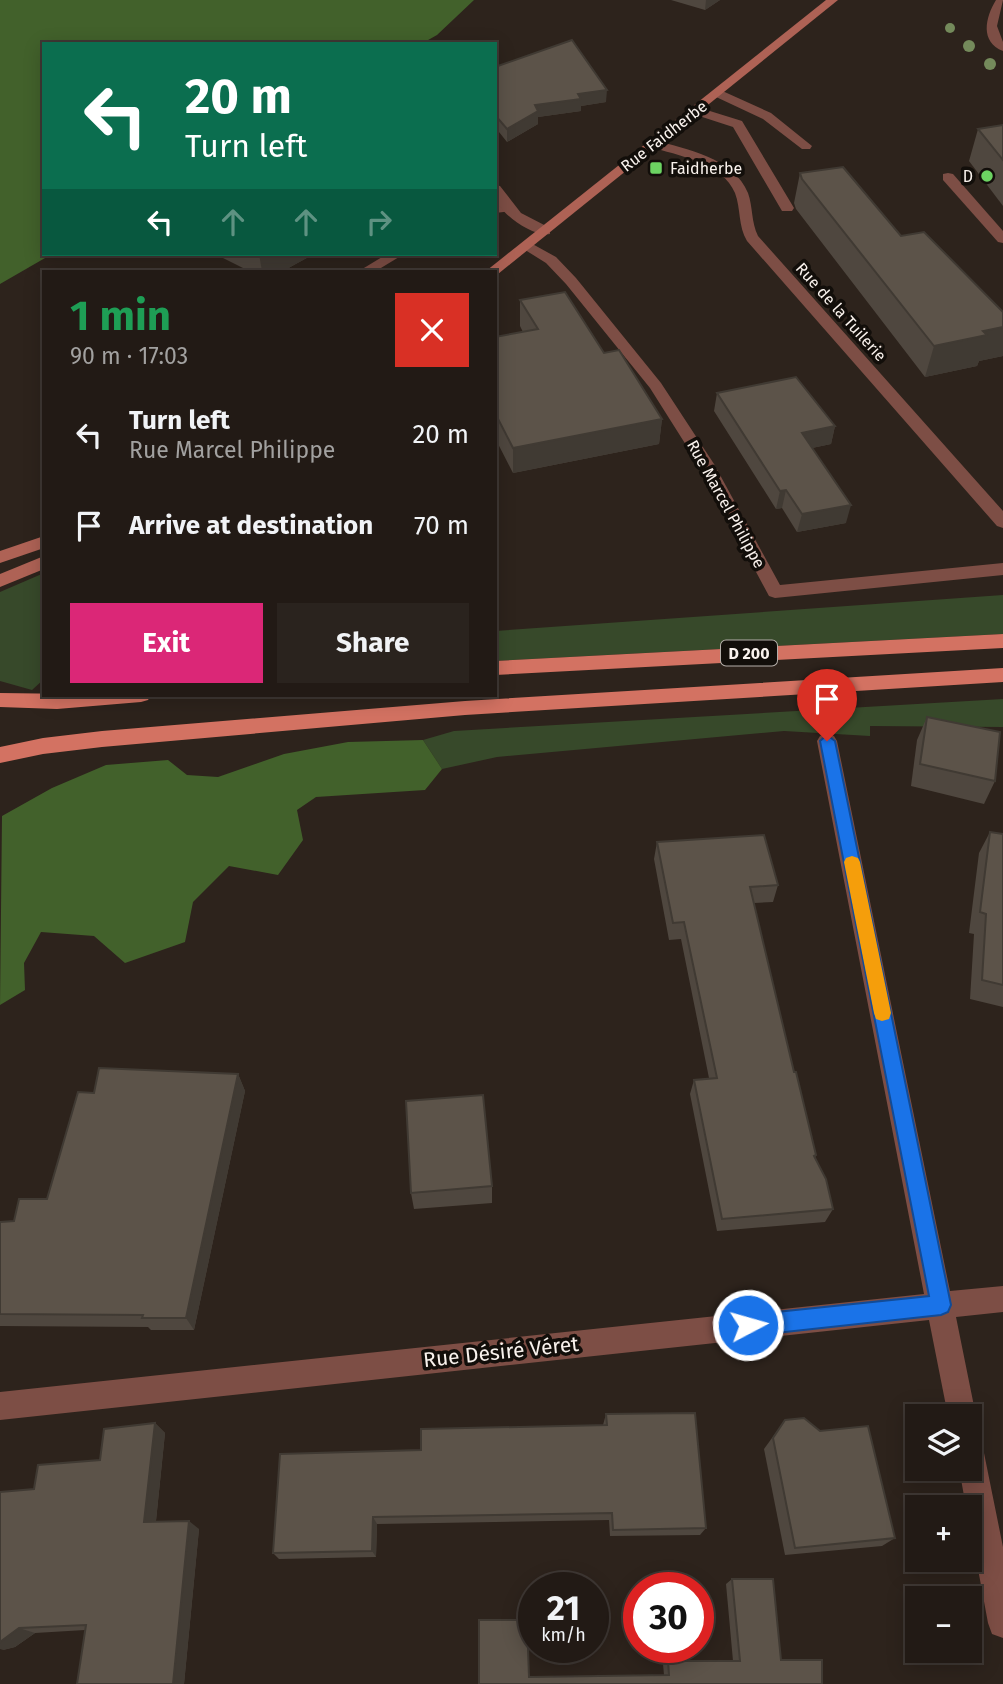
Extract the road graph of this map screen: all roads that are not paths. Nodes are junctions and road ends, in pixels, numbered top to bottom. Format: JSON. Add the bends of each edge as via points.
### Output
{"nodes":[{"id":1,"x":833,"y":0,"type":"edge"},
{"id":2,"x":1001,"y":0,"type":"edge"},
{"id":3,"x":1003,"y":48,"type":"edge"},
{"id":4,"x":718,"y":93,"type":"junction"},
{"id":5,"x":697,"y":111,"type":"junction"},
{"id":6,"x":654,"y":144,"type":"junction"},
{"id":7,"x":806,"y":146,"type":"dead end"},
{"id":8,"x":948,"y":177,"type":"dead end"},
{"id":9,"x":501,"y":208,"type":"edge"},
{"id":10,"x":787,"y":208,"type":"dead end"},
{"id":11,"x":545,"y":231,"type":"junction"},
{"id":12,"x":1003,"y":239,"type":"edge"},
{"id":13,"x":527,"y":245,"type":"junction"},
{"id":14,"x":393,"y":256,"type":"edge"},
{"id":15,"x":368,"y":270,"type":"edge"},
{"id":16,"x":495,"y":270,"type":"edge"},
{"id":17,"x":1003,"y":522,"type":"edge"},
{"id":18,"x":42,"y":543,"type":"edge"},
{"id":19,"x":0,"y":557,"type":"edge"},
{"id":20,"x":42,"y":563,"type":"edge"},
{"id":21,"x":1003,"y":569,"type":"edge"},
{"id":22,"x":0,"y":582,"type":"edge"},
{"id":23,"x":1003,"y":641,"type":"edge"},
{"id":24,"x":497,"y":668,"type":"edge"},
{"id":25,"x":1003,"y":675,"type":"edge"},
{"id":26,"x":113,"y":697,"type":"edge"},
{"id":27,"x":0,"y":700,"type":"edge"},
{"id":28,"x":827,"y":741,"type":"dead end"},
{"id":29,"x":0,"y":755,"type":"edge"},
{"id":30,"x":1003,"y":1299,"type":"edge"},
{"id":31,"x":941,"y":1305,"type":"junction"},
{"id":32,"x":960,"y":1404,"type":"edge"},
{"id":33,"x":0,"y":1406,"type":"edge"},
{"id":34,"x":975,"y":1481,"type":"edge"},
{"id":35,"x":1003,"y":1623,"type":"edge"}],
"edges":[{"from":1,"to":4,"type":"main road","name":"Rue Faidherbe"},
{"from":2,"to":3,"type":"street","via":[[991,29]]},
{"from":4,"to":5,"type":"main road","name":"Rue Faidherbe"},
{"from":4,"to":7,"type":"street","via":[[767,116]]},
{"from":5,"to":6,"type":"main road","name":"Rue Faidherbe"},
{"from":5,"to":10,"type":"street","via":[[737,124]]},
{"from":6,"to":11,"type":"main road","name":"Rue Faidherbe"},
{"from":6,"to":17,"type":"street","name":"Rue de la Tuilerie","via":[[713,165],[732,180],[741,194],[744,222],[752,238]]},
{"from":8,"to":12,"type":"street"},
{"from":9,"to":11,"type":"street"},
{"from":11,"to":13,"type":"main road","name":"Rue Faidherbe"},
{"from":13,"to":16,"type":"main road","name":"Rue Faidherbe"},
{"from":13,"to":21,"type":"street","name":"Rue Marcel Philippe","via":[[551,260],[571,281],[656,386],[706,464],[775,592]]},
{"from":14,"to":15,"type":"street"},
{"from":18,"to":19,"type":"main road"},
{"from":20,"to":22,"type":"main road"},
{"from":23,"to":24,"type":"main road","number":"D 200"},
{"from":25,"to":29,"type":"main road","number":"D 200","via":[[465,708],[91,740]]},
{"from":26,"to":27,"type":"main road"},
{"from":28,"to":31,"type":"street"},
{"from":30,"to":31,"type":"street","name":"Rue Désiré Véret"},
{"from":31,"to":32,"type":"street"},
{"from":31,"to":33,"type":"street","name":"Rue Désiré Véret"},
{"from":34,"to":35,"type":"street"}]}
